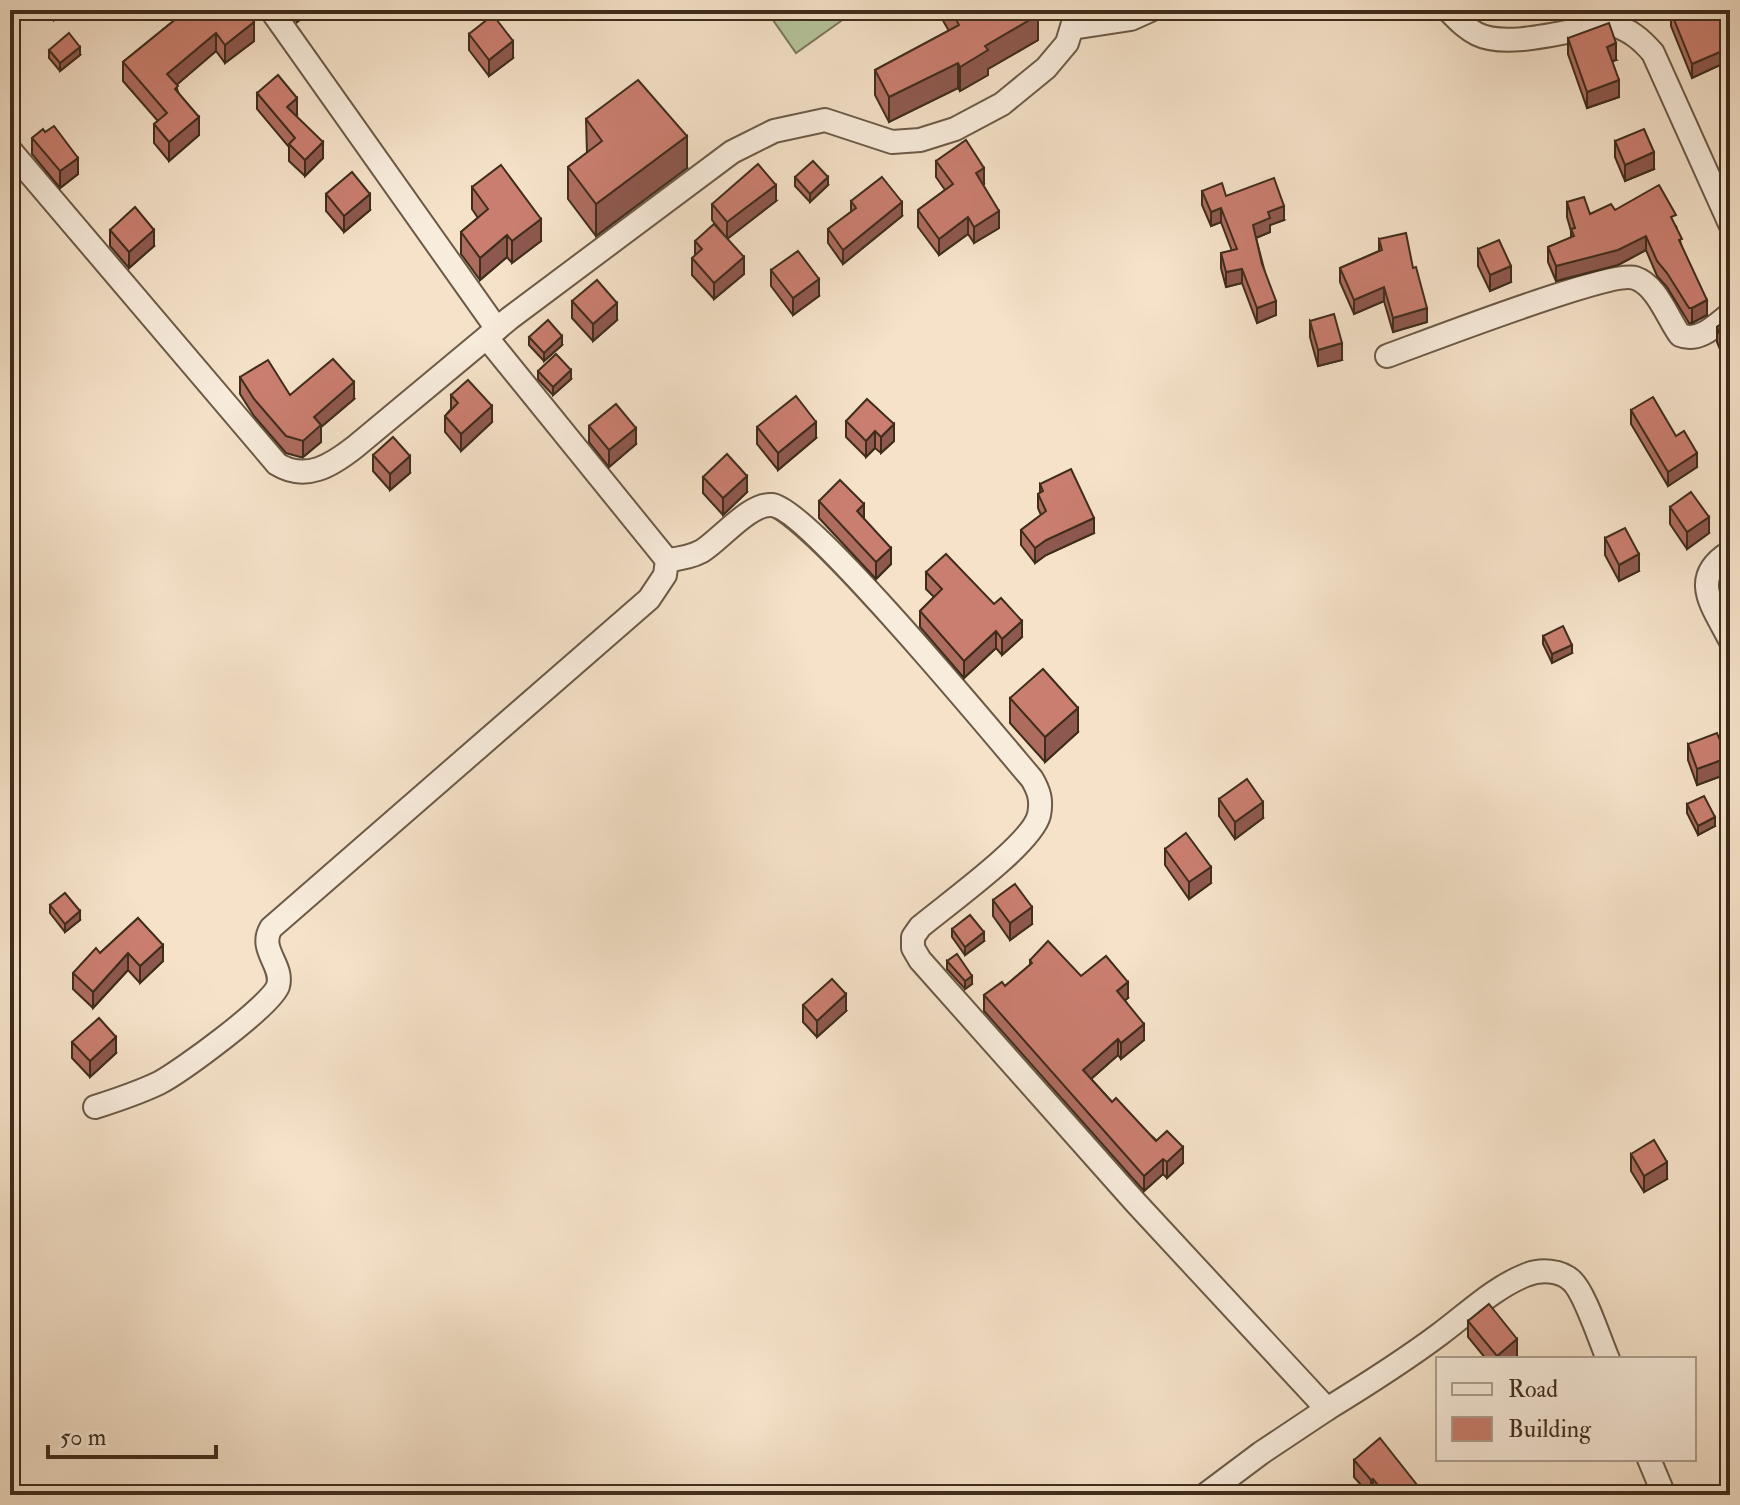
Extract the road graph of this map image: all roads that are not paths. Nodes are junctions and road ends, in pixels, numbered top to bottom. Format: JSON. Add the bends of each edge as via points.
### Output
{"nodes":[{"id":1,"x":271,"y":10,"type":"edge"},
{"id":2,"x":1151,"y":10,"type":"edge"},
{"id":3,"x":1448,"y":10,"type":"edge"},
{"id":4,"x":1075,"y":19,"type":"edge"},
{"id":5,"x":10,"y":150,"type":"edge"},
{"id":6,"x":1730,"y":224,"type":"edge"},
{"id":7,"x":1730,"y":314,"type":"edge"},
{"id":8,"x":492,"y":334,"type":"junction"},
{"id":9,"x":1387,"y":356,"type":"dead end"},
{"id":10,"x":1730,"y":552,"type":"edge"},
{"id":11,"x":667,"y":560,"type":"junction"},
{"id":12,"x":1730,"y":640,"type":"edge"},
{"id":13,"x":95,"y":1107,"type":"dead end"},
{"id":14,"x":1607,"y":1357,"type":"edge"},
{"id":15,"x":1327,"y":1409,"type":"junction"},
{"id":16,"x":1650,"y":1461,"type":"edge"},
{"id":17,"x":1205,"y":1495,"type":"edge"},
{"id":18,"x":1664,"y":1495,"type":"edge"}],
"edges":[{"from":1,"to":8,"type":"street"},
{"from":2,"to":4,"type":"street","via":[[1131,19]]},
{"from":3,"to":6,"type":"street","via":[[1478,35],[1500,41],[1611,24],[1642,40],[1653,53]]},
{"from":4,"to":8,"type":"street","via":[[1067,43],[1046,68],[1002,104],[955,129],[892,142],[825,120],[774,131],[732,152]]},
{"from":5,"to":8,"type":"street","via":[[287,470],[309,472],[336,462]]},
{"from":7,"to":9,"type":"street","via":[[1697,337],[1687,338],[1648,287],[1625,277],[1572,290]]},
{"from":8,"to":11,"type":"street"},
{"from":10,"to":12,"type":"street","via":[[1714,563],[1706,583]]},
{"from":11,"to":13,"type":"street","via":[[665,575],[649,599],[271,928],[266,942],[278,985],[259,1009],[163,1081]]},
{"from":11,"to":15,"type":"street","via":[[700,552],[755,508],[773,505],[786,510],[857,578],[1032,779],[1041,794],[1038,817],[1027,837],[920,927],[913,948],[1136,1203]]},
{"from":14,"to":15,"type":"street","via":[[1579,1289],[1571,1279],[1541,1271],[1506,1286]]},
{"from":15,"to":17,"type":"street"},
{"from":16,"to":18,"type":"street"}]}
